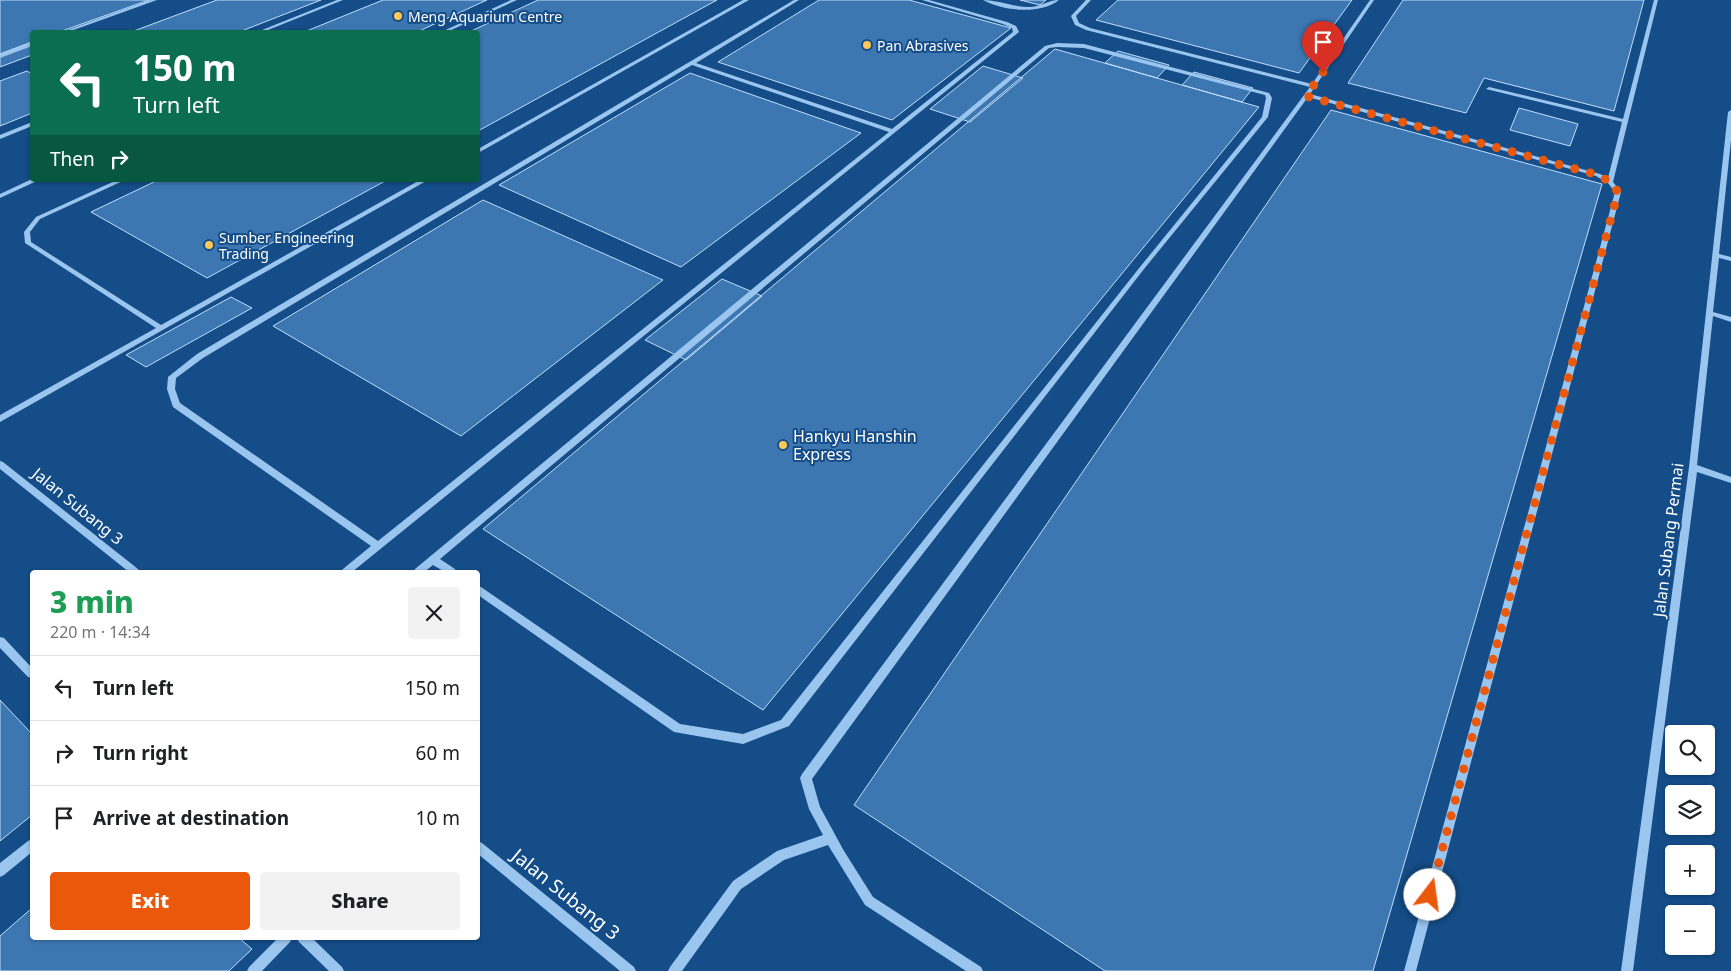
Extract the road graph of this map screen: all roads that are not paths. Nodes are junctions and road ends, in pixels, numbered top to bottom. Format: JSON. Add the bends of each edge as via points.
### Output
{"nodes":[{"id":1,"x":155,"y":0,"type":"edge"},
{"id":2,"x":341,"y":0,"type":"edge"},
{"id":3,"x":515,"y":0,"type":"edge"},
{"id":4,"x":747,"y":0,"type":"edge"},
{"id":5,"x":797,"y":0,"type":"edge"},
{"id":6,"x":924,"y":0,"type":"edge"},
{"id":7,"x":985,"y":0,"type":"edge"},
{"id":8,"x":1057,"y":0,"type":"edge"},
{"id":9,"x":1089,"y":0,"type":"edge"},
{"id":10,"x":1372,"y":0,"type":"edge"},
{"id":11,"x":1656,"y":0,"type":"edge"},
{"id":12,"x":71,"y":30,"type":"edge"},
{"id":13,"x":265,"y":30,"type":"edge"},
{"id":14,"x":448,"y":30,"type":"edge"},
{"id":15,"x":30,"y":45,"type":"edge"},
{"id":16,"x":0,"y":56,"type":"edge"},
{"id":17,"x":691,"y":63,"type":"junction"},
{"id":18,"x":1313,"y":86,"type":"junction"},
{"id":19,"x":1489,"y":89,"type":"dead end"},
{"id":20,"x":1306,"y":96,"type":"junction"},
{"id":21,"x":1731,"y":112,"type":"edge"},
{"id":22,"x":1625,"y":121,"type":"junction"},
{"id":23,"x":30,"y":125,"type":"edge"},
{"id":24,"x":893,"y":131,"type":"junction"},
{"id":25,"x":0,"y":138,"type":"edge"},
{"id":26,"x":480,"y":150,"type":"edge"},
{"id":27,"x":32,"y":182,"type":"edge"},
{"id":28,"x":118,"y":182,"type":"edge"},
{"id":29,"x":421,"y":182,"type":"edge"},
{"id":30,"x":1610,"y":182,"type":"junction"},
{"id":31,"x":0,"y":196,"type":"edge"},
{"id":32,"x":1716,"y":255,"type":"junction"},
{"id":33,"x":1731,"y":259,"type":"edge"},
{"id":34,"x":1710,"y":313,"type":"junction"},
{"id":35,"x":1731,"y":320,"type":"edge"},
{"id":36,"x":161,"y":328,"type":"junction"},
{"id":37,"x":0,"y":419,"type":"edge"},
{"id":38,"x":0,"y":464,"type":"edge"},
{"id":39,"x":1693,"y":467,"type":"junction"},
{"id":40,"x":1731,"y":480,"type":"edge"},
{"id":41,"x":378,"y":546,"type":"junction"},
{"id":42,"x":434,"y":560,"type":"junction"},
{"id":43,"x":132,"y":570,"type":"edge"},
{"id":44,"x":348,"y":570,"type":"edge"},
{"id":45,"x":421,"y":570,"type":"edge"},
{"id":46,"x":449,"y":570,"type":"edge"},
{"id":47,"x":480,"y":591,"type":"edge"},
{"id":48,"x":0,"y":641,"type":"edge"},
{"id":49,"x":30,"y":672,"type":"edge"},
{"id":50,"x":830,"y":839,"type":"junction"},
{"id":51,"x":30,"y":847,"type":"edge"},
{"id":52,"x":480,"y":849,"type":"edge"},
{"id":53,"x":0,"y":871,"type":"edge"},
{"id":54,"x":284,"y":940,"type":"edge"},
{"id":55,"x":305,"y":940,"type":"edge"},
{"id":56,"x":253,"y":971,"type":"edge"},
{"id":57,"x":338,"y":971,"type":"edge"},
{"id":58,"x":630,"y":971,"type":"edge"},
{"id":59,"x":674,"y":971,"type":"edge"},
{"id":60,"x":977,"y":971,"type":"edge"},
{"id":61,"x":1410,"y":971,"type":"edge"},
{"id":62,"x":1627,"y":971,"type":"edge"}],
"edges":[{"from":1,"to":12,"type":"street"},
{"from":2,"to":13,"type":"street"},
{"from":3,"to":14,"type":"street"},
{"from":4,"to":26,"type":"street"},
{"from":5,"to":17,"type":"street"},
{"from":6,"to":24,"type":"street","via":[[1006,23],[1016,32]]},
{"from":7,"to":8,"type":"street","via":[[1031,8]]},
{"from":9,"to":18,"type":"street","via":[[1073,16],[1078,24],[1088,29]]},
{"from":10,"to":18,"type":"street"},
{"from":11,"to":22,"type":"street"},
{"from":15,"to":16,"type":"street"},
{"from":17,"to":24,"type":"street"},
{"from":17,"to":41,"type":"street","via":[[200,356],[172,377],[171,389],[176,405]]},
{"from":18,"to":20,"type":"street"},
{"from":19,"to":22,"type":"street"},
{"from":20,"to":30,"type":"street","via":[[1598,175]]},
{"from":20,"to":50,"type":"street","via":[[806,778],[815,810]]},
{"from":21,"to":32,"type":"street","name":"Jalan Subang Permai"},
{"from":22,"to":30,"type":"street"},
{"from":23,"to":25,"type":"street"},
{"from":24,"to":41,"type":"street"},
{"from":27,"to":31,"type":"street"},
{"from":28,"to":36,"type":"street","via":[[38,218],[27,232],[28,243]]},
{"from":29,"to":36,"type":"street"},
{"from":30,"to":61,"type":"street","via":[[1618,192]]},
{"from":32,"to":33,"type":"street"},
{"from":32,"to":34,"type":"street","name":"Jalan Subang Permai"},
{"from":34,"to":35,"type":"lane"},
{"from":34,"to":39,"type":"street","name":"Jalan Subang Permai"},
{"from":36,"to":37,"type":"lane"},
{"from":38,"to":43,"type":"street","name":"Jalan Subang 3"},
{"from":39,"to":40,"type":"street"},
{"from":39,"to":62,"type":"street","name":"Jalan Subang Permai"},
{"from":41,"to":44,"type":"street"},
{"from":42,"to":45,"type":"street"},
{"from":42,"to":46,"type":"street"},
{"from":42,"to":47,"type":"street","via":[[1047,47],[1084,46],[1266,94],[1269,98],[1265,117],[784,723],[743,739],[678,729]]},
{"from":48,"to":49,"type":"street"},
{"from":50,"to":59,"type":"lane","via":[[781,854],[736,885]]},
{"from":50,"to":60,"type":"street","via":[[869,901]]},
{"from":51,"to":53,"type":"street"},
{"from":52,"to":58,"type":"street","name":"Jalan Subang 3"},
{"from":54,"to":56,"type":"lane"},
{"from":55,"to":57,"type":"lane"}]}
